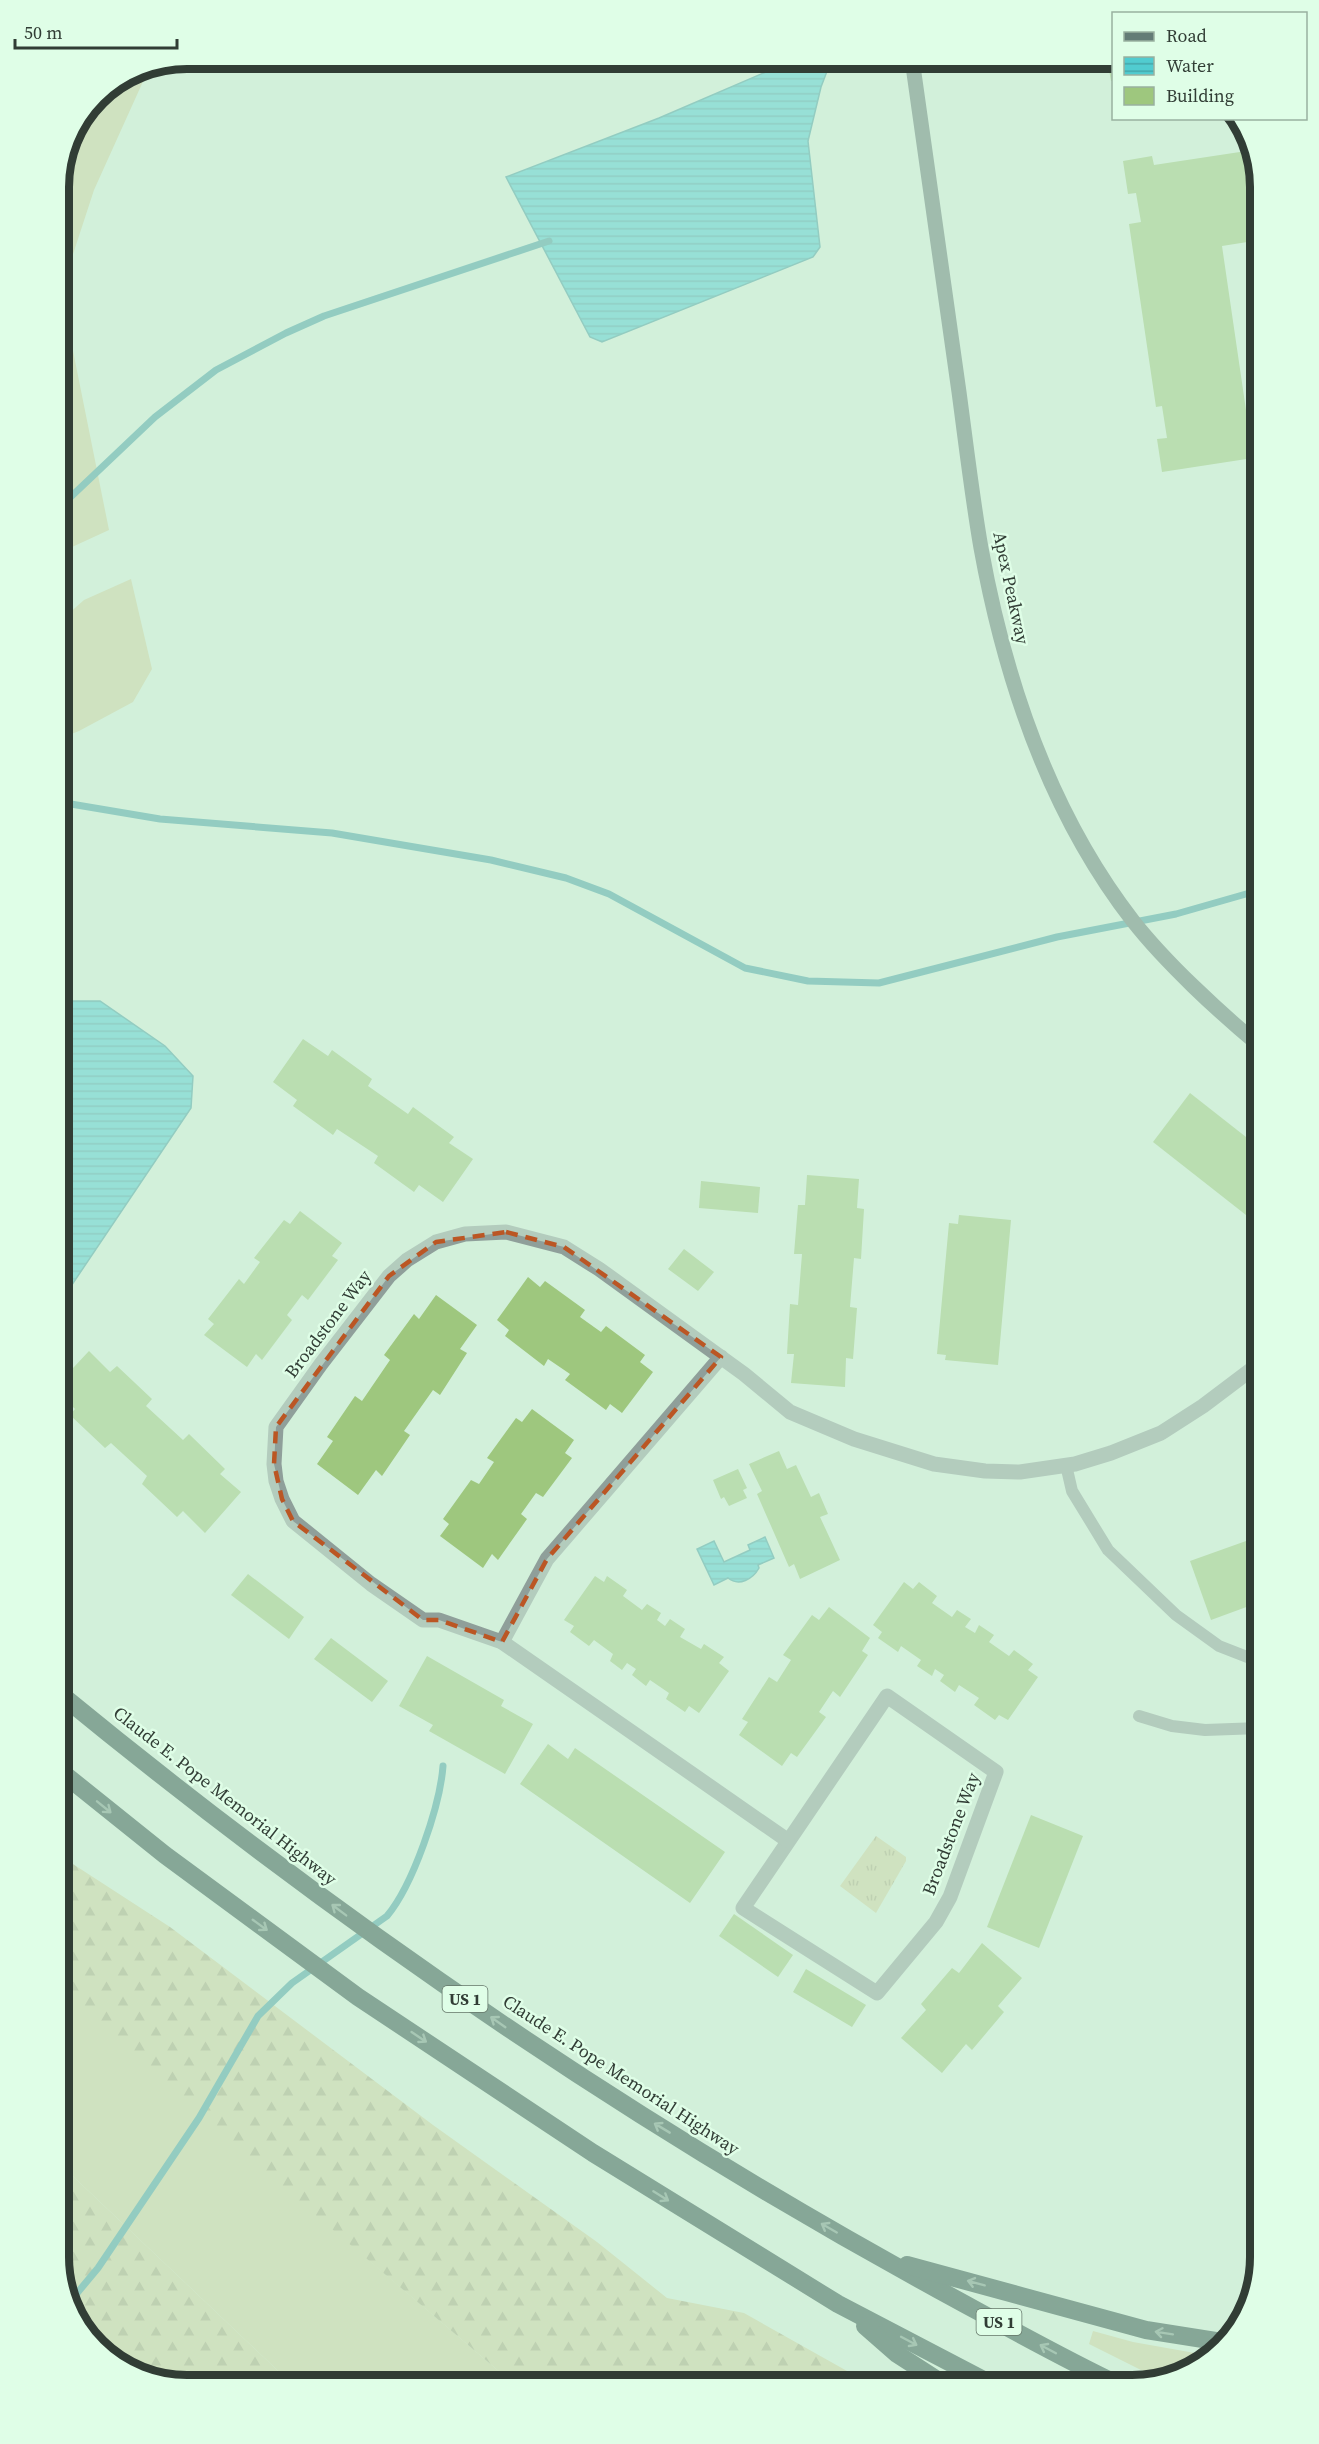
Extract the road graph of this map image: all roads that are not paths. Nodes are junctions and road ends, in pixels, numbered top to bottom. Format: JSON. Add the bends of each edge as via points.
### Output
{"nodes":[{"id":1,"x":913,"y":69,"type":"edge"},
{"id":2,"x":1250,"y":1037,"type":"edge"},
{"id":3,"x":721,"y":1358,"type":"junction"},
{"id":4,"x":1250,"y":1371,"type":"edge"},
{"id":5,"x":1066,"y":1465,"type":"junction"},
{"id":6,"x":502,"y":1642,"type":"junction"},
{"id":7,"x":1250,"y":1658,"type":"edge"},
{"id":8,"x":69,"y":1701,"type":"edge"},
{"id":9,"x":1139,"y":1716,"type":"dead end"},
{"id":10,"x":1250,"y":1728,"type":"edge"},
{"id":11,"x":69,"y":1779,"type":"edge"},
{"id":12,"x":787,"y":1840,"type":"junction"},
{"id":13,"x":880,"y":2258,"type":"junction"},
{"id":14,"x":838,"y":2304,"type":"junction"},
{"id":15,"x":1215,"y":2341,"type":"edge"},
{"id":16,"x":930,"y":2375,"type":"edge"},
{"id":17,"x":974,"y":2375,"type":"edge"},
{"id":18,"x":1100,"y":2375,"type":"edge"}],
"edges":[{"from":1,"to":2,"type":"main road","name":"Apex Peakway","via":[[981,547],[1002,643],[1029,728],[1066,813],[1091,859],[1134,922],[1174,966]]},
{"from":3,"to":5,"type":"street","name":"Broadstone Way","via":[[790,1412],[864,1443],[934,1464],[985,1471],[1020,1472]]},
{"from":3,"to":6,"type":"street","via":[[547,1559]]},
{"from":3,"to":6,"type":"street","name":"Broadstone Way","via":[[564,1247],[506,1232],[465,1234],[436,1242],[407,1260],[389,1276],[321,1364],[276,1426],[276,1481],[293,1521],[370,1584],[423,1620],[439,1620]]},
{"from":4,"to":5,"type":"street","name":"Broadstone Way","via":[[1161,1433]]},
{"from":5,"to":7,"type":"lane","via":[[1072,1491],[1108,1550],[1176,1615],[1219,1646]]},
{"from":6,"to":12,"type":"street","name":"Broadstone Way"},
{"from":13,"to":8,"type":"highway","name":"Claude E. Pope Memorial Highway","number":"US 1","one_way":true,"via":[[654,2124],[506,2028],[355,1923]]},
{"from":9,"to":10,"type":"lane","via":[[1205,1730]]},
{"from":11,"to":14,"type":"highway","one_way":true,"via":[[165,1855],[358,1997],[593,2153]]},
{"from":12,"to":12,"type":"street","name":"Broadstone Way","via":[[887,1696],[996,1772],[950,1897],[936,1923],[877,1993],[743,1908]]},
{"from":15,"to":13,"type":"highway","one_way":true,"via":[[1135,2328]]},
{"from":18,"to":13,"type":"highway","name":"Claude E. Pope Memorial Highway","number":"US 1","one_way":true},
{"from":14,"to":16,"type":"highway","via":[[897,2354]]},
{"from":14,"to":17,"type":"highway","one_way":true}]}
